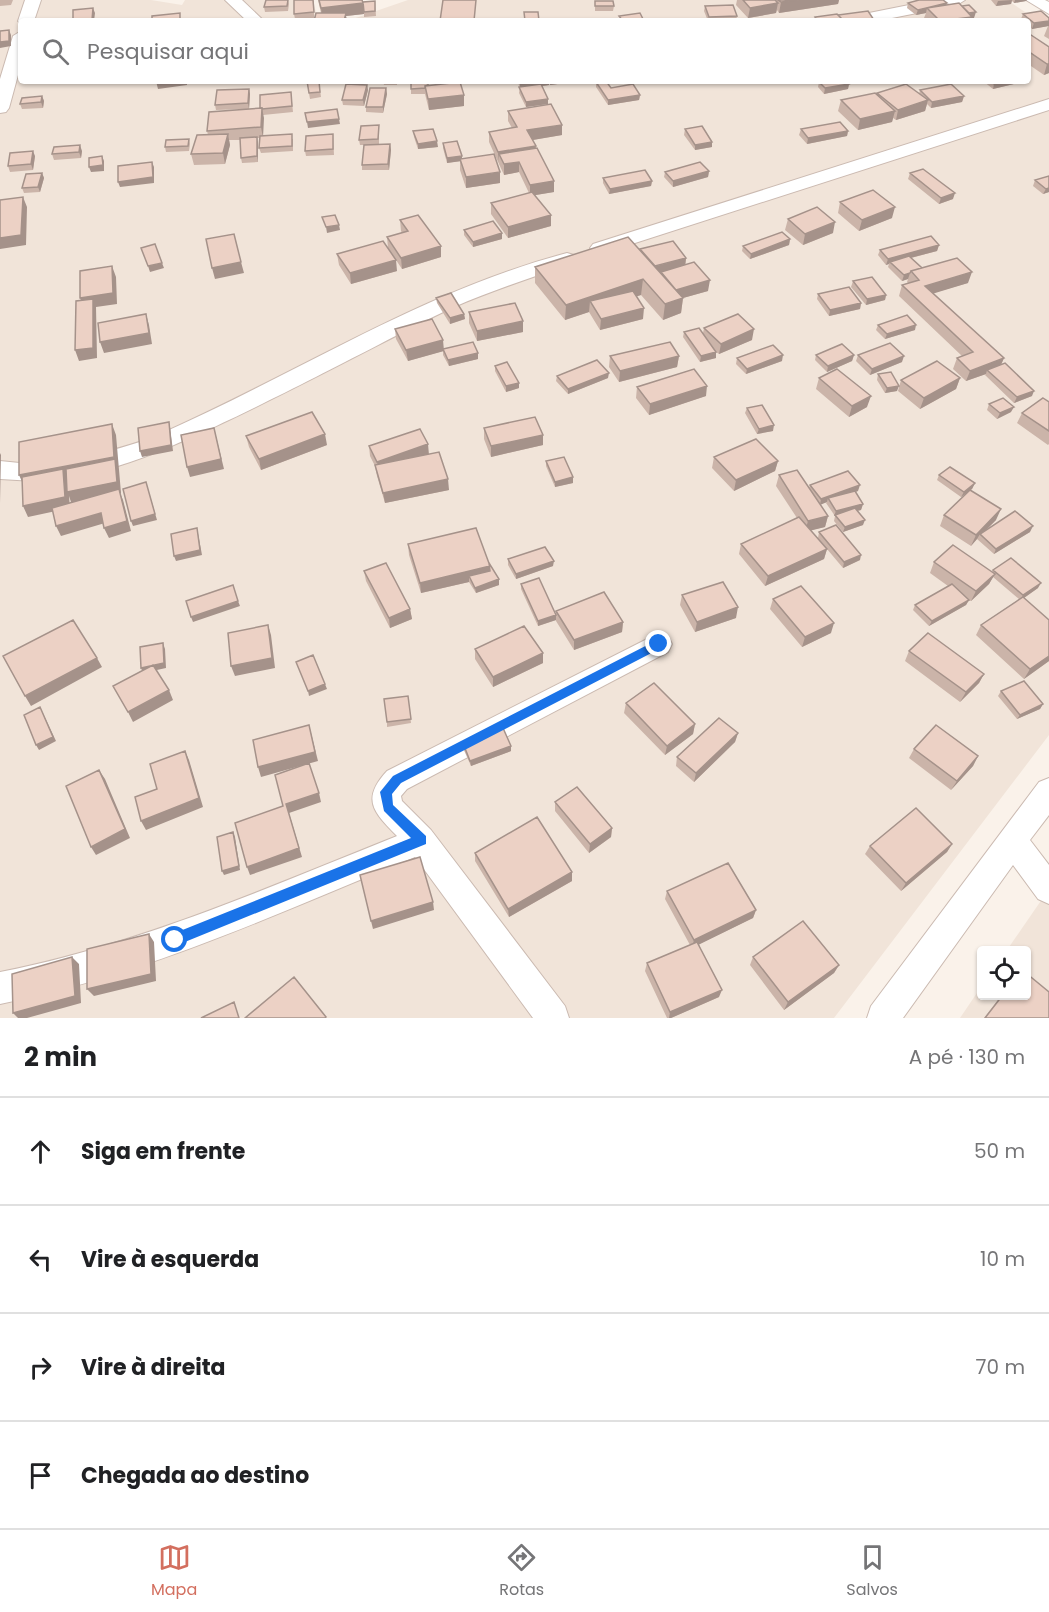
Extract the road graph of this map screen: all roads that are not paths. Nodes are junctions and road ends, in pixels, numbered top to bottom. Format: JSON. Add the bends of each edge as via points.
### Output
{"nodes":[{"id":1,"x":33,"y":0,"type":"edge"},
{"id":2,"x":233,"y":0,"type":"edge"},
{"id":3,"x":957,"y":0,"type":"edge"},
{"id":4,"x":1034,"y":0,"type":"edge"},
{"id":5,"x":1049,"y":9,"type":"edge"},
{"id":6,"x":27,"y":18,"type":"edge"},
{"id":7,"x":253,"y":18,"type":"edge"},
{"id":8,"x":869,"y":18,"type":"edge"},
{"id":9,"x":18,"y":46,"type":"edge"},
{"id":10,"x":1049,"y":104,"type":"edge"},
{"id":11,"x":0,"y":108,"type":"edge"},
{"id":12,"x":0,"y":470,"type":"edge"},
{"id":13,"x":659,"y":644,"type":"dead end"},
{"id":14,"x":1049,"y":791,"type":"edge"},
{"id":15,"x":422,"y":840,"type":"junction"},
{"id":16,"x":1012,"y":840,"type":"junction"},
{"id":17,"x":1049,"y":889,"type":"edge"},
{"id":18,"x":0,"y":988,"type":"edge"},
{"id":19,"x":553,"y":1018,"type":"edge"},
{"id":20,"x":883,"y":1018,"type":"edge"}],
"edges":[{"from":1,"to":6,"type":"street"},
{"from":2,"to":7,"type":"street"},
{"from":3,"to":8,"type":"street"},
{"from":4,"to":5,"type":"street"},
{"from":9,"to":11,"type":"street"},
{"from":10,"to":12,"type":"street","via":[[495,282],[165,441],[106,462],[47,474]]},
{"from":13,"to":15,"type":"street","via":[[397,780],[386,792],[388,807]]},
{"from":14,"to":16,"type":"street"},
{"from":15,"to":18,"type":"street","via":[[175,940],[45,979]]},
{"from":15,"to":19,"type":"street"},
{"from":16,"to":17,"type":"street"},
{"from":16,"to":20,"type":"street"}]}
